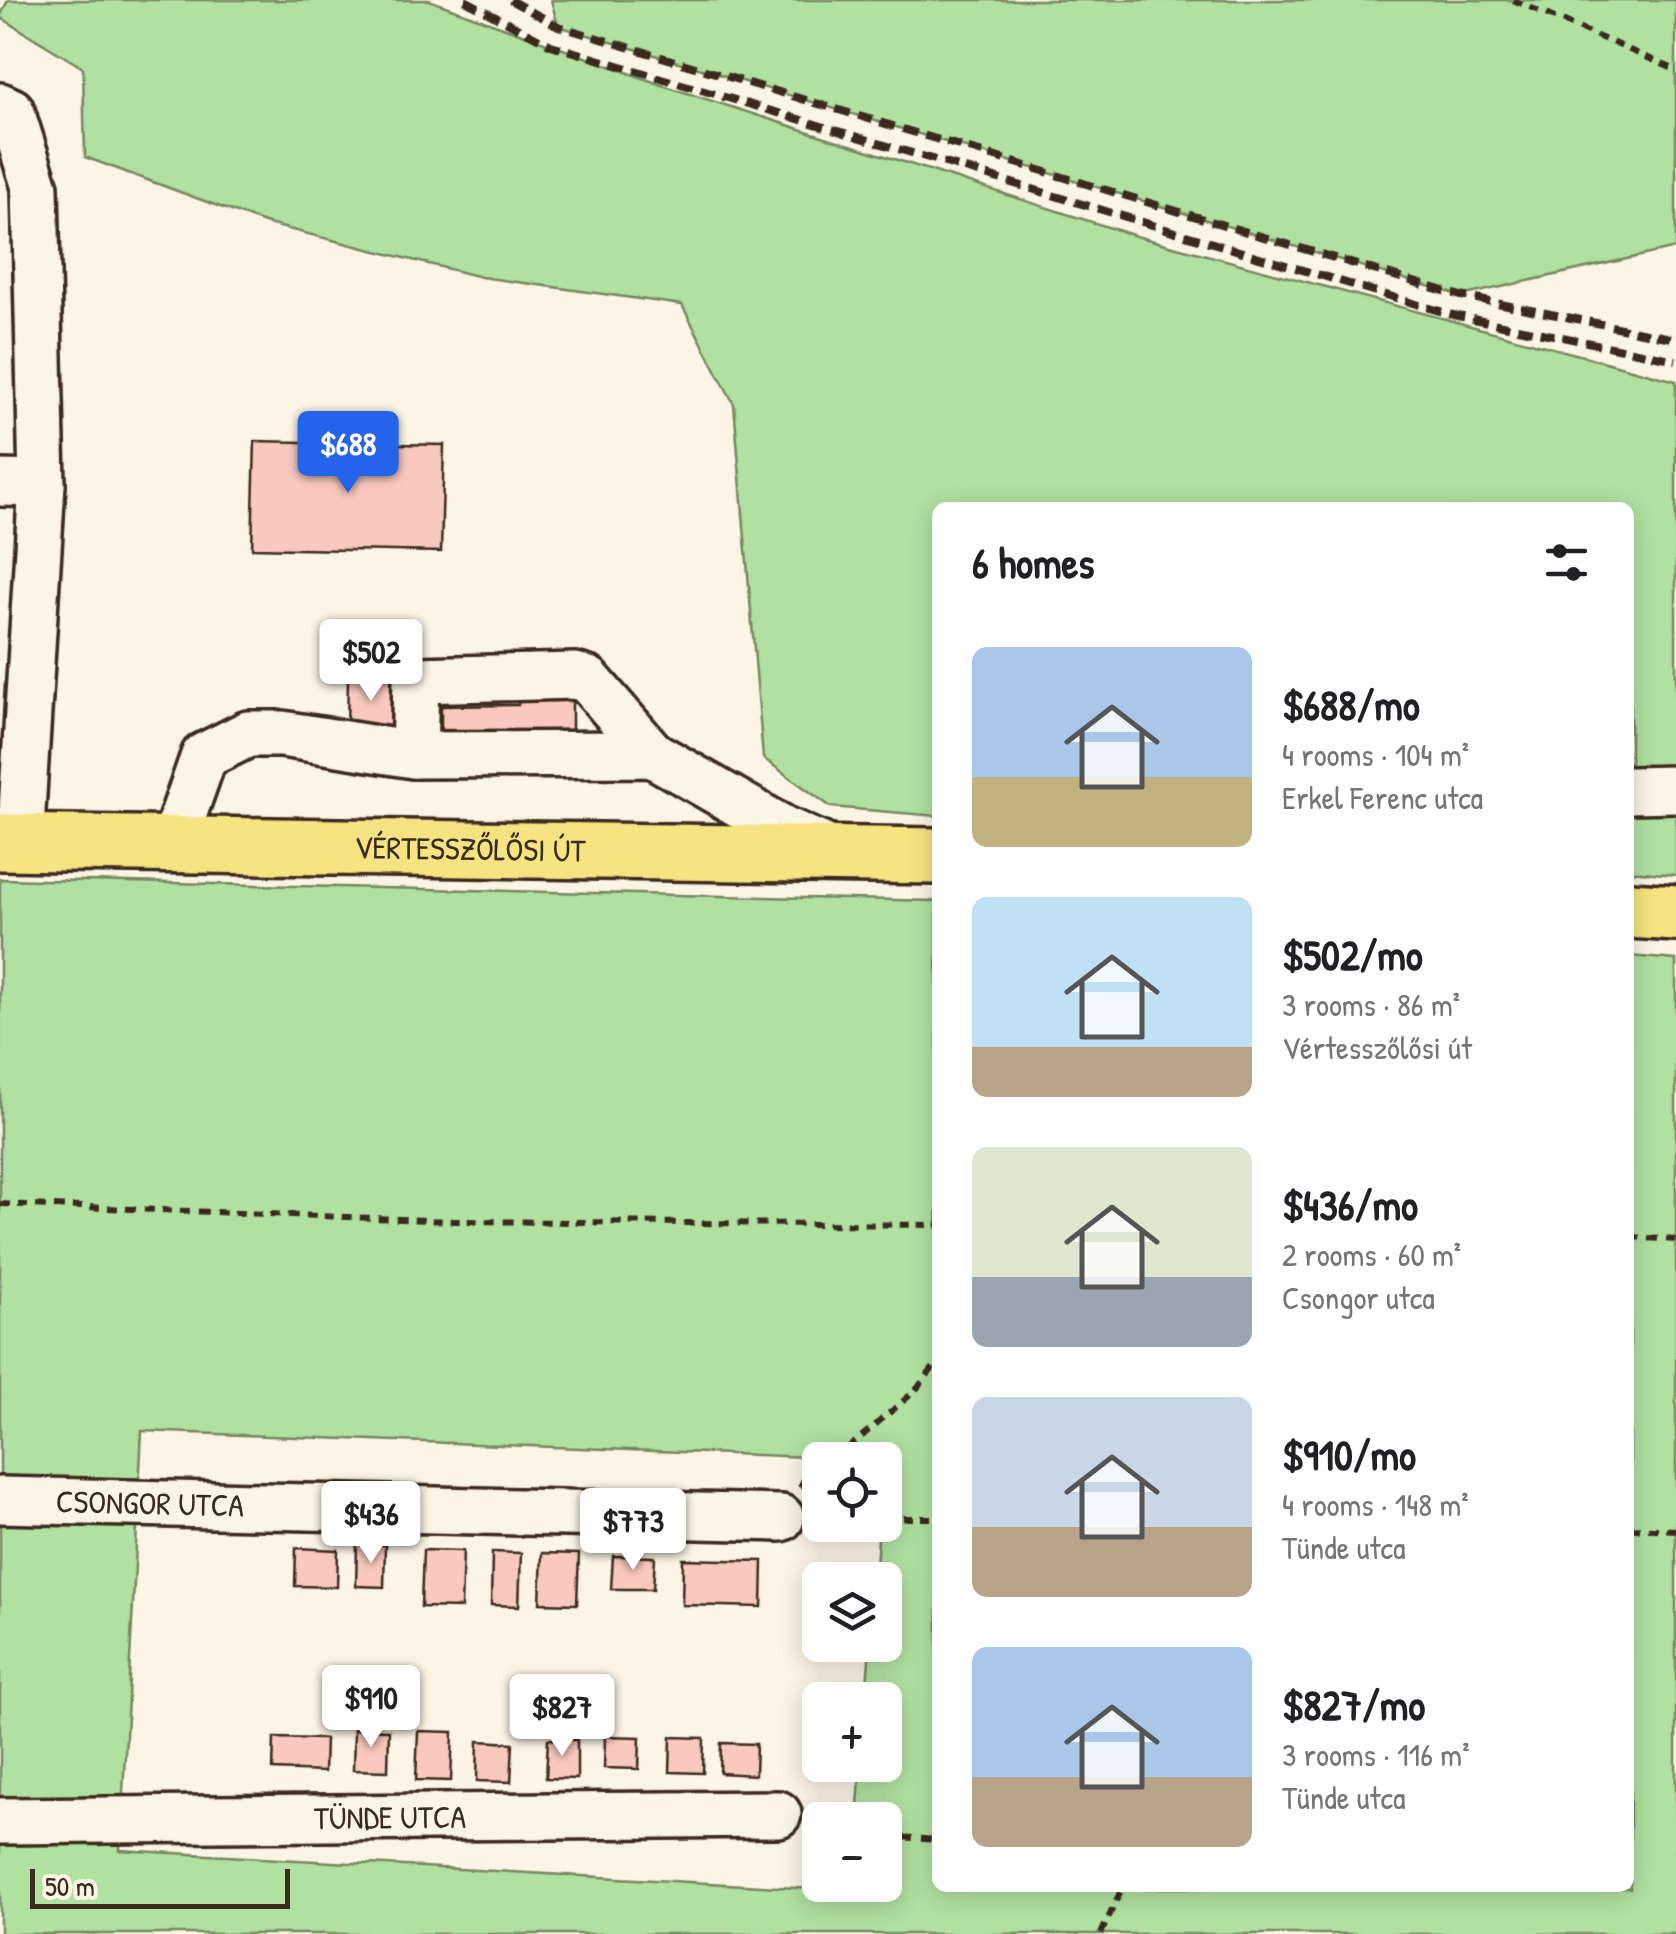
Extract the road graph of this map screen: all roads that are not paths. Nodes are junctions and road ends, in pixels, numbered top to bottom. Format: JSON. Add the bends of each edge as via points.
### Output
{"nodes":[{"id":1,"x":5,"y":108,"type":"edge"},
{"id":2,"x":21,"y":483,"type":"edge"},
{"id":3,"x":414,"y":755,"type":"junction"},
{"id":4,"x":13,"y":756,"type":"edge"},
{"id":5,"x":664,"y":762,"type":"junction"},
{"id":6,"x":1676,"y":789,"type":"edge"},
{"id":7,"x":1634,"y":790,"type":"edge"},
{"id":8,"x":10,"y":843,"type":"edge"},
{"id":9,"x":173,"y":844,"type":"junction"},
{"id":10,"x":658,"y":852,"type":"junction"},
{"id":11,"x":840,"y":854,"type":"junction"},
{"id":12,"x":932,"y":856,"type":"edge"},
{"id":13,"x":1634,"y":910,"type":"edge"},
{"id":14,"x":1676,"y":913,"type":"edge"},
{"id":15,"x":0,"y":1500,"type":"edge"},
{"id":16,"x":781,"y":1518,"type":"dead end"},
{"id":17,"x":778,"y":1814,"type":"dead end"},
{"id":18,"x":0,"y":1821,"type":"edge"}],
"edges":[{"from":1,"to":2,"type":"street","via":[[35,187]]},
{"from":2,"to":4,"type":"street"},
{"from":3,"to":5,"type":"street"},
{"from":3,"to":5,"type":"street","via":[[416,680],[575,676],[588,680]]},
{"from":3,"to":9,"type":"street","via":[[282,734],[234,739],[204,756]]},
{"from":4,"to":8,"type":"street"},
{"from":5,"to":10,"type":"street","via":[[694,794],[697,813]]},
{"from":5,"to":11,"type":"street"},
{"from":6,"to":7,"type":"street"},
{"from":8,"to":9,"type":"main road","name":"VÉRTESSZŐLŐSI ÚT"},
{"from":9,"to":10,"type":"main road","name":"VÉRTESSZŐLŐSI ÚT"},
{"from":10,"to":11,"type":"main road","name":"VÉRTESSZŐLŐSI ÚT"},
{"from":11,"to":12,"type":"main road","name":"VÉRTESSZŐLŐSI ÚT"},
{"from":13,"to":14,"type":"main road"},
{"from":15,"to":16,"type":"street","name":"CSONGOR UTCA"},
{"from":17,"to":18,"type":"street","name":"TÜNDE UTCA"}]}
